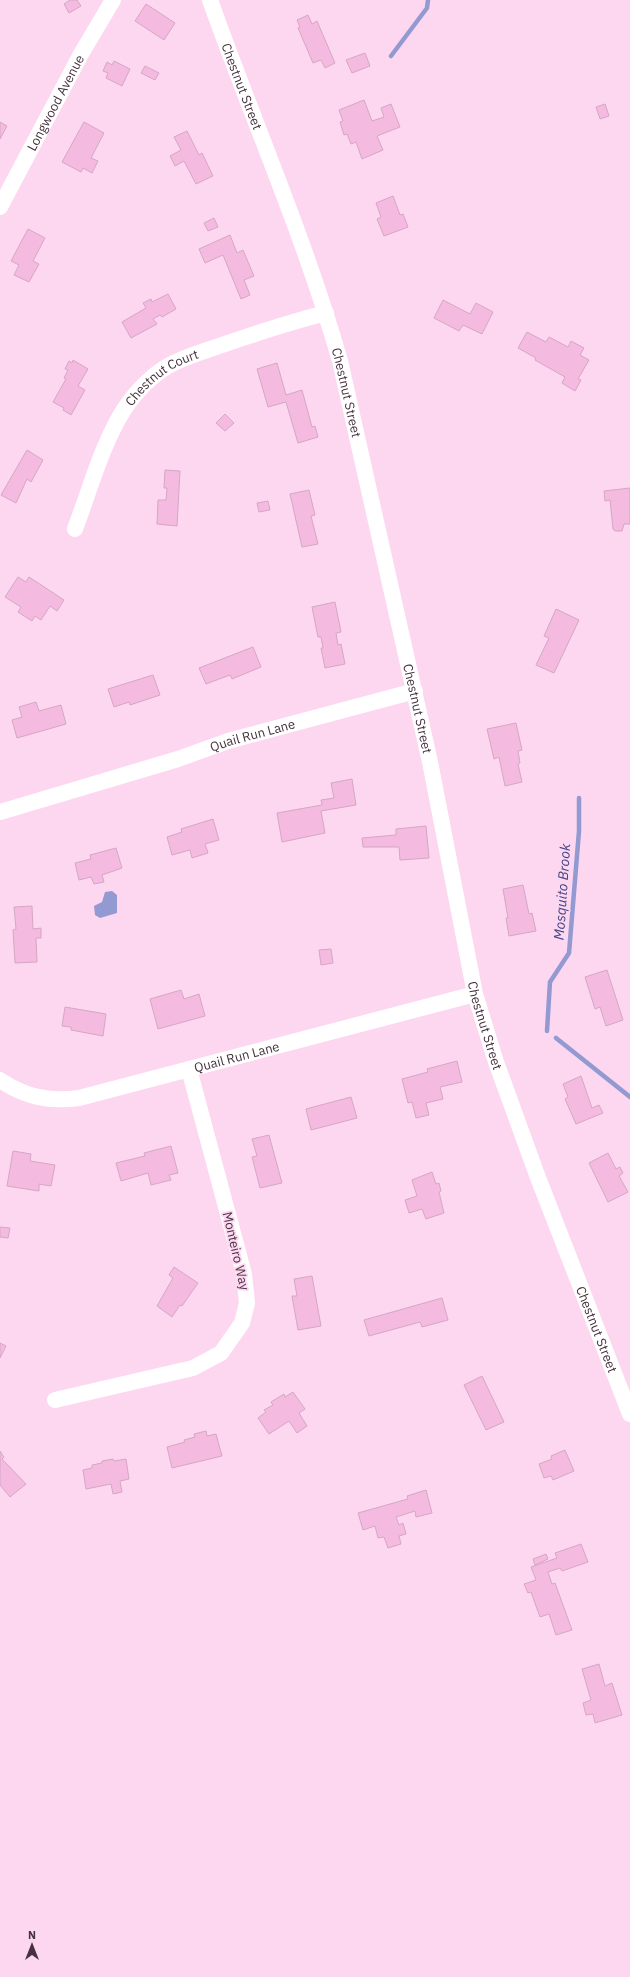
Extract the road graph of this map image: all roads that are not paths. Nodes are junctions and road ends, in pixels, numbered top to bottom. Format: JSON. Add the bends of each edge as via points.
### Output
{"nodes":[{"id":1,"x":113,"y":0,"type":"edge"},
{"id":2,"x":210,"y":0,"type":"edge"},
{"id":3,"x":0,"y":207,"type":"edge"},
{"id":4,"x":326,"y":313,"type":"junction"},
{"id":5,"x":76,"y":529,"type":"dead end"},
{"id":6,"x":415,"y":691,"type":"junction"},
{"id":7,"x":0,"y":812,"type":"edge"},
{"id":8,"x":475,"y":994,"type":"junction"},
{"id":9,"x":189,"y":1069,"type":"junction"},
{"id":10,"x":0,"y":1080,"type":"edge"},
{"id":11,"x":55,"y":1400,"type":"dead end"},
{"id":12,"x":630,"y":1414,"type":"edge"}],
"edges":[{"from":1,"to":3,"type":"street","name":"Longwood Avenue","via":[[81,54]]},
{"from":2,"to":4,"type":"street","name":"Chestnut Street","via":[[293,217]]},
{"from":4,"to":5,"type":"street","name":"Chestnut Court","via":[[258,332],[192,355],[168,366],[146,384],[130,400],[106,446]]},
{"from":4,"to":6,"type":"street","name":"Chestnut Street","via":[[347,390]]},
{"from":6,"to":7,"type":"street","name":"Quail Run Lane","via":[[228,741],[178,759]]},
{"from":6,"to":8,"type":"street","name":"Chestnut Street"},
{"from":8,"to":9,"type":"street","name":"Quail Run Lane"},
{"from":8,"to":12,"type":"street","name":"Chestnut Street","via":[[496,1062],[532,1161]]},
{"from":9,"to":10,"type":"street","name":"Quail Run Lane","via":[[64,1100],[29,1096]]},
{"from":9,"to":11,"type":"street","name":"Monteiro Way","via":[[244,1274],[247,1303],[242,1323],[221,1353],[193,1368]]}]}
